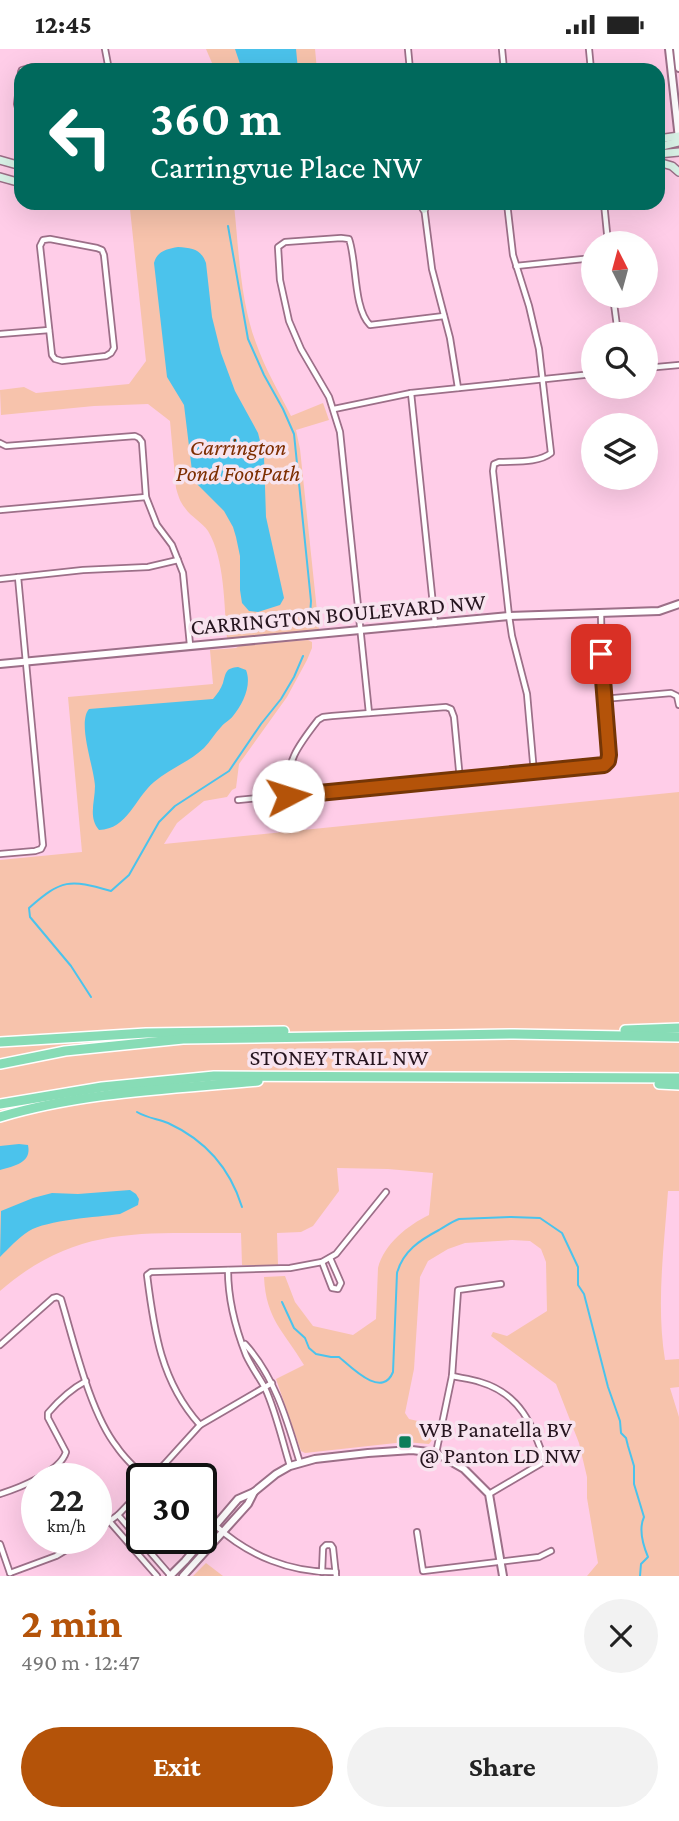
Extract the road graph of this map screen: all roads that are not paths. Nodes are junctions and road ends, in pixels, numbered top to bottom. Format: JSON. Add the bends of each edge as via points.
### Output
{"nodes":[{"id":1,"x":669,"y":49,"type":"edge"},
{"id":2,"x":677,"y":49,"type":"edge"},
{"id":3,"x":679,"y":68,"type":"edge"},
{"id":4,"x":679,"y":138,"type":"edge"},
{"id":5,"x":424,"y":210,"type":"edge"},
{"id":6,"x":508,"y":210,"type":"edge"},
{"id":7,"x":605,"y":210,"type":"edge"},
{"id":8,"x":607,"y":231,"type":"edge"},
{"id":9,"x":581,"y":259,"type":"edge"},
{"id":10,"x":516,"y":266,"type":"junction"},
{"id":11,"x":444,"y":316,"type":"junction"},
{"id":12,"x":49,"y":330,"type":"junction"},
{"id":13,"x":0,"y":334,"type":"edge"},
{"id":14,"x":679,"y":365,"type":"edge"},
{"id":15,"x":658,"y":367,"type":"edge"},
{"id":16,"x":581,"y":375,"type":"edge"},
{"id":17,"x":543,"y":379,"type":"junction"},
{"id":18,"x":458,"y":388,"type":"junction"},
{"id":19,"x":411,"y":393,"type":"junction"},
{"id":20,"x":334,"y":409,"type":"junction"},
{"id":21,"x":0,"y":443,"type":"edge"},
{"id":22,"x":146,"y":497,"type":"junction"},
{"id":23,"x":0,"y":510,"type":"edge"},
{"id":24,"x":178,"y":560,"type":"junction"},
{"id":25,"x":18,"y":577,"type":"junction"},
{"id":26,"x":0,"y":579,"type":"edge"},
{"id":27,"x":679,"y":604,"type":"edge"},
{"id":28,"x":601,"y":612,"type":"junction"},
{"id":29,"x":509,"y":616,"type":"junction"},
{"id":30,"x":435,"y":624,"type":"junction"},
{"id":31,"x":360,"y":631,"type":"junction"},
{"id":32,"x":190,"y":645,"type":"junction"},
{"id":33,"x":27,"y":661,"type":"junction"},
{"id":34,"x":0,"y":664,"type":"edge"},
{"id":35,"x":603,"y":699,"type":"junction"},
{"id":36,"x":679,"y":705,"type":"edge"},
{"id":37,"x":369,"y":713,"type":"junction"},
{"id":38,"x":534,"y":773,"type":"junction"},
{"id":39,"x":460,"y":780,"type":"junction"},
{"id":40,"x":288,"y":796,"type":"junction"},
{"id":41,"x":238,"y":800,"type":"dead end"},
{"id":42,"x":0,"y":854,"type":"edge"},
{"id":43,"x":679,"y":1028,"type":"edge"},
{"id":44,"x":514,"y":1034,"type":"junction"},
{"id":45,"x":387,"y":1035,"type":"junction"},
{"id":46,"x":679,"y":1037,"type":"edge"},
{"id":47,"x":0,"y":1042,"type":"edge"},
{"id":48,"x":0,"y":1064,"type":"edge"},
{"id":49,"x":290,"y":1076,"type":"junction"},
{"id":50,"x":496,"y":1077,"type":"junction"},
{"id":51,"x":679,"y":1078,"type":"edge"},
{"id":52,"x":679,"y":1085,"type":"edge"},
{"id":53,"x":0,"y":1104,"type":"edge"},
{"id":54,"x":0,"y":1117,"type":"edge"},
{"id":55,"x":386,"y":1192,"type":"dead end"},
{"id":56,"x":330,"y":1258,"type":"junction"},
{"id":57,"x":321,"y":1262,"type":"junction"},
{"id":58,"x":228,"y":1270,"type":"junction"},
{"id":59,"x":501,"y":1284,"type":"dead end"},
{"id":60,"x":242,"y":1340,"type":"junction"},
{"id":61,"x":0,"y":1346,"type":"edge"},
{"id":62,"x":452,"y":1376,"type":"junction"},
{"id":63,"x":86,"y":1381,"type":"junction"},
{"id":64,"x":272,"y":1383,"type":"junction"},
{"id":65,"x":264,"y":1387,"type":"junction"},
{"id":66,"x":200,"y":1425,"type":"junction"},
{"id":67,"x":436,"y":1453,"type":"junction"},
{"id":68,"x":300,"y":1462,"type":"junction"},
{"id":69,"x":133,"y":1463,"type":"edge"},
{"id":70,"x":164,"y":1463,"type":"edge"},
{"id":71,"x":290,"y":1466,"type":"junction"},
{"id":72,"x":254,"y":1492,"type":"junction"},
{"id":73,"x":0,"y":1494,"type":"edge"},
{"id":74,"x":489,"y":1494,"type":"junction"},
{"id":75,"x":126,"y":1507,"type":"edge"},
{"id":76,"x":118,"y":1515,"type":"junction"},
{"id":77,"x":112,"y":1520,"type":"edge"},
{"id":78,"x":112,"y":1524,"type":"edge"},
{"id":79,"x":217,"y":1525,"type":"edge"},
{"id":80,"x":217,"y":1527,"type":"edge"},
{"id":81,"x":417,"y":1532,"type":"dead end"},
{"id":82,"x":223,"y":1533,"type":"junction"},
{"id":83,"x":0,"y":1544,"type":"edge"},
{"id":84,"x":551,"y":1551,"type":"dead end"},
{"id":85,"x":59,"y":1554,"type":"edge"},
{"id":86,"x":190,"y":1554,"type":"edge"},
{"id":87,"x":501,"y":1563,"type":"junction"},
{"id":88,"x":22,"y":1569,"type":"junction"},
{"id":89,"x":322,"y":1572,"type":"junction"},
{"id":90,"x":336,"y":1574,"type":"edge"},
{"id":91,"x":11,"y":1575,"type":"edge"},
{"id":92,"x":25,"y":1576,"type":"edge"},
{"id":93,"x":158,"y":1576,"type":"edge"},
{"id":94,"x":170,"y":1576,"type":"edge"},
{"id":95,"x":183,"y":1576,"type":"edge"},
{"id":96,"x":503,"y":1576,"type":"edge"}],
"edges":[{"from":1,"to":4,"type":"street"},
{"from":2,"to":3,"type":"street"},
{"from":5,"to":11,"type":"street"},
{"from":6,"to":10,"type":"street"},
{"from":7,"to":8,"type":"street"},
{"from":9,"to":10,"type":"street"},
{"from":10,"to":17,"type":"street"},
{"from":11,"to":18,"type":"street"},
{"from":11,"to":20,"type":"street","via":[[370,325],[359,297],[349,239],[281,244],[277,253],[289,321]]},
{"from":12,"to":12,"type":"street","via":[[55,359],[111,353],[102,250],[43,240]]},
{"from":12,"to":13,"type":"street"},
{"from":14,"to":15,"type":"street"},
{"from":16,"to":17,"type":"street"},
{"from":17,"to":18,"type":"street"},
{"from":17,"to":29,"type":"street","via":[[551,453],[494,464]]},
{"from":18,"to":19,"type":"street"},
{"from":19,"to":20,"type":"street"},
{"from":19,"to":30,"type":"street"},
{"from":20,"to":31,"type":"street","via":[[343,452]]},
{"from":21,"to":22,"type":"street","via":[[135,436],[142,442]]},
{"from":22,"to":23,"type":"street"},
{"from":22,"to":24,"type":"street"},
{"from":24,"to":25,"type":"street","via":[[148,567]]},
{"from":24,"to":32,"type":"street"},
{"from":25,"to":26,"type":"street"},
{"from":25,"to":33,"type":"street"},
{"from":27,"to":28,"type":"street","name":"CARRINGTON BOULEVARD NW","via":[[659,611]]},
{"from":28,"to":29,"type":"street","name":"CARRINGTON BOULEVARD NW"},
{"from":28,"to":35,"type":"street"},
{"from":29,"to":30,"type":"street","name":"CARRINGTON BOULEVARD NW"},
{"from":29,"to":38,"type":"street","via":[[527,694]]},
{"from":30,"to":31,"type":"street","name":"CARRINGTON BOULEVARD NW"},
{"from":31,"to":32,"type":"street","name":"CARRINGTON BOULEVARD NW"},
{"from":31,"to":37,"type":"street"},
{"from":32,"to":33,"type":"street","name":"CARRINGTON BOULEVARD NW"},
{"from":33,"to":34,"type":"street","name":"CARRINGTON BOULEVARD NW"},
{"from":33,"to":42,"type":"street","via":[[43,845],[35,851]]},
{"from":35,"to":36,"type":"street","via":[[671,693]]},
{"from":35,"to":38,"type":"street","via":[[607,763]]},
{"from":37,"to":39,"type":"street","via":[[451,709]]},
{"from":37,"to":40,"type":"street","via":[[318,720],[292,758]]},
{"from":38,"to":39,"type":"street"},
{"from":39,"to":40,"type":"street"},
{"from":40,"to":41,"type":"street"},
{"from":43,"to":44,"type":"highway"},
{"from":44,"to":45,"type":"highway","name":"STONEY TRAIL NW"},
{"from":44,"to":46,"type":"highway","name":"STONEY TRAIL NW"},
{"from":45,"to":47,"type":"highway","via":[[347,1031],[146,1033]]},
{"from":45,"to":48,"type":"highway","name":"STONEY TRAIL NW","via":[[183,1039],[65,1051]]},
{"from":49,"to":50,"type":"highway","name":"STONEY TRAIL NW"},
{"from":49,"to":53,"type":"highway","name":"STONEY TRAIL NW","via":[[151,1081]]},
{"from":49,"to":54,"type":"highway","via":[[131,1092]]},
{"from":50,"to":51,"type":"highway","name":"STONEY TRAIL NW"},
{"from":50,"to":52,"type":"highway"},
{"from":55,"to":56,"type":"street"},
{"from":56,"to":57,"type":"street"},
{"from":56,"to":57,"type":"street","via":[[341,1283],[338,1289],[332,1288]]},
{"from":57,"to":58,"type":"street"},
{"from":58,"to":60,"type":"street","via":[[232,1308]]},
{"from":58,"to":66,"type":"street","via":[[147,1275],[161,1357],[177,1394]]},
{"from":59,"to":62,"type":"street","via":[[458,1290]]},
{"from":60,"to":64,"type":"street"},
{"from":60,"to":65,"type":"street"},
{"from":61,"to":63,"type":"street","via":[[57,1297]]},
{"from":62,"to":67,"type":"street"},
{"from":62,"to":74,"type":"street","via":[[506,1394],[523,1411],[545,1461]]},
{"from":63,"to":69,"type":"street","via":[[104,1427]]},
{"from":63,"to":73,"type":"street","via":[[48,1413],[65,1456],[47,1472]]},
{"from":64,"to":65,"type":"street"},
{"from":64,"to":68,"type":"street"},
{"from":65,"to":66,"type":"street"},
{"from":65,"to":71,"type":"street"},
{"from":66,"to":70,"type":"street"},
{"from":67,"to":68,"type":"street","via":[[412,1450]]},
{"from":67,"to":74,"type":"street","via":[[464,1469]]},
{"from":68,"to":71,"type":"street"},
{"from":71,"to":72,"type":"street"},
{"from":72,"to":79,"type":"street","via":[[238,1499]]},
{"from":72,"to":82,"type":"street"},
{"from":74,"to":87,"type":"street"},
{"from":75,"to":76,"type":"street"},
{"from":76,"to":77,"type":"street"},
{"from":76,"to":94,"type":"street"},
{"from":78,"to":93,"type":"street"},
{"from":80,"to":82,"type":"street"},
{"from":81,"to":87,"type":"street","via":[[423,1571]]},
{"from":82,"to":89,"type":"street","via":[[262,1558]]},
{"from":82,"to":95,"type":"street"},
{"from":83,"to":91,"type":"street"},
{"from":84,"to":87,"type":"street"},
{"from":85,"to":88,"type":"street"},
{"from":86,"to":94,"type":"street"},
{"from":87,"to":96,"type":"street"},
{"from":88,"to":91,"type":"street"},
{"from":88,"to":92,"type":"street"},
{"from":89,"to":90,"type":"street"},
{"from":89,"to":90,"type":"street","via":[[323,1548],[328,1544],[333,1548]]}]}
